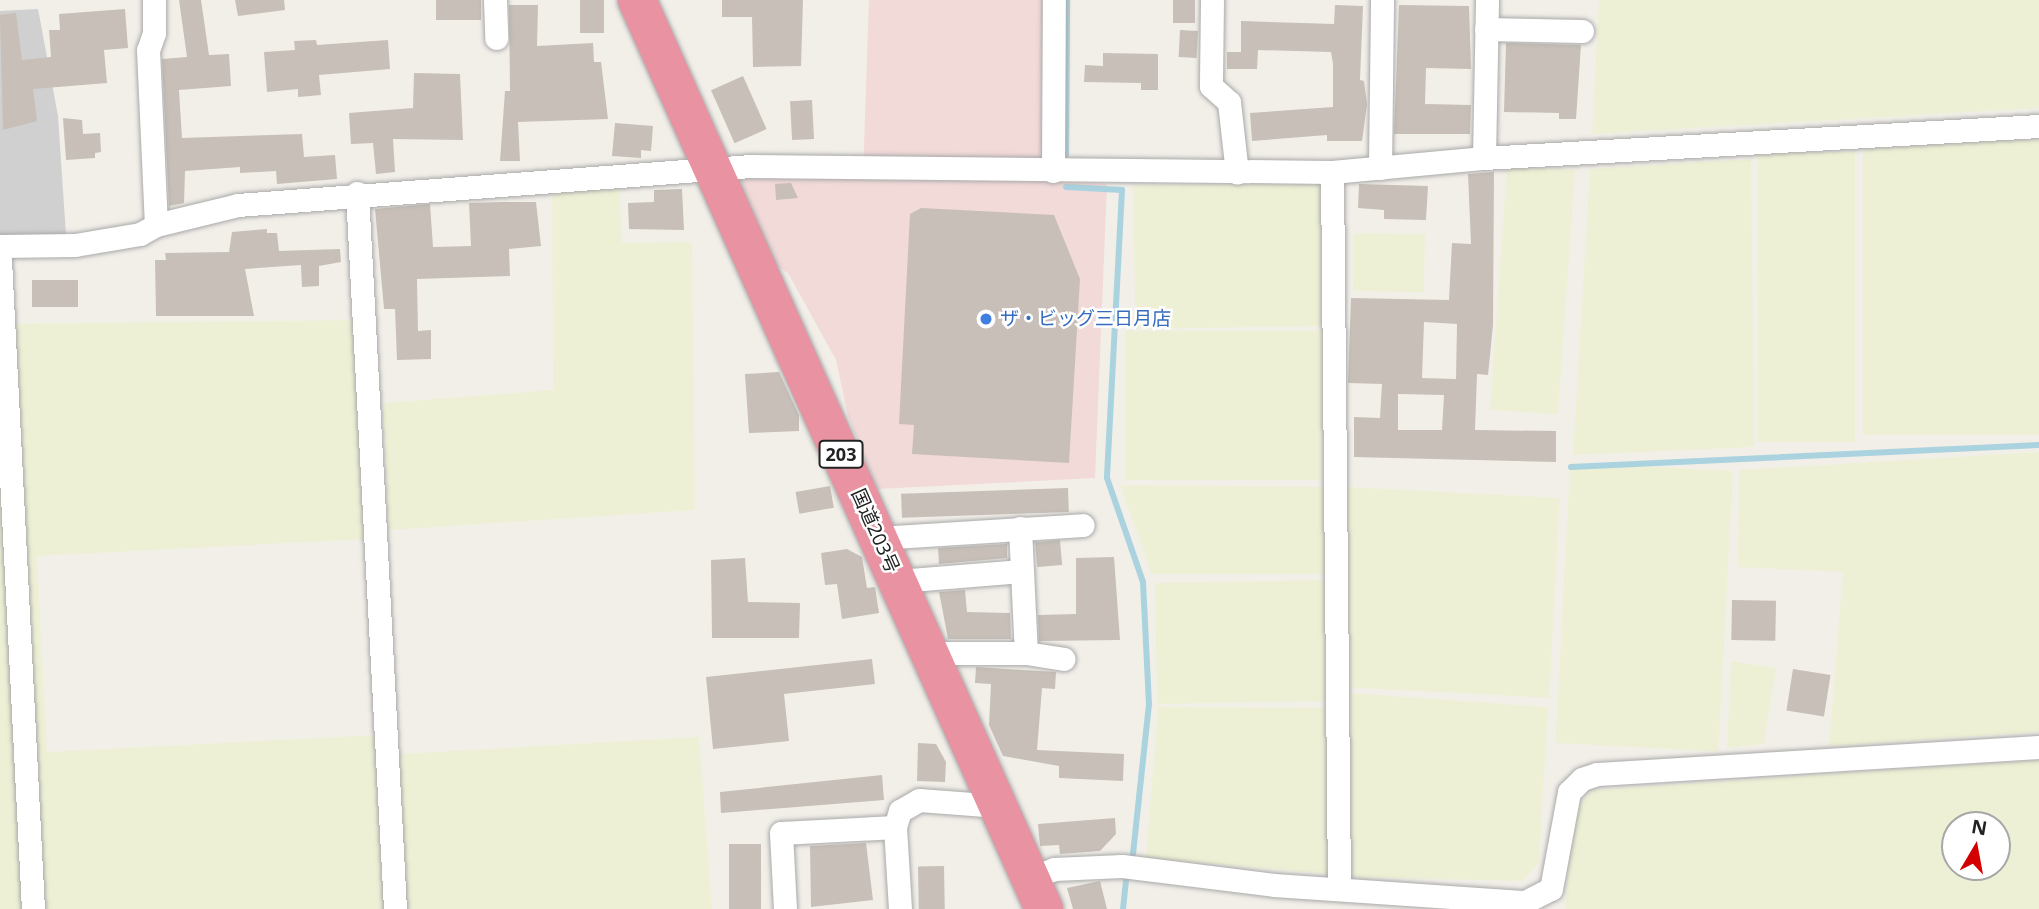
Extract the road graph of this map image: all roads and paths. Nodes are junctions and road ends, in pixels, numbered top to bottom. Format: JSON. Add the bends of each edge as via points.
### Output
{"nodes":[{"id":1,"x":154,"y":0,"type":"edge"},
{"id":2,"x":495,"y":0,"type":"edge"},
{"id":3,"x":636,"y":0,"type":"edge"},
{"id":4,"x":1054,"y":0,"type":"edge"},
{"id":5,"x":1212,"y":0,"type":"edge"},
{"id":6,"x":1382,"y":0,"type":"edge"},
{"id":7,"x":1487,"y":0,"type":"edge"},
{"id":8,"x":1486,"y":29,"type":"junction"},
{"id":9,"x":1582,"y":31,"type":"dead end"},
{"id":10,"x":496,"y":38,"type":"dead end"},
{"id":11,"x":2039,"y":126,"type":"edge"},
{"id":12,"x":1484,"y":158,"type":"junction"},
{"id":13,"x":1380,"y":168,"type":"junction"},
{"id":14,"x":713,"y":170,"type":"junction"},
{"id":15,"x":1053,"y":170,"type":"junction"},
{"id":16,"x":1332,"y":172,"type":"junction"},
{"id":17,"x":1237,"y":173,"type":"junction"},
{"id":18,"x":357,"y":193,"type":"junction"},
{"id":19,"x":156,"y":225,"type":"junction"},
{"id":20,"x":0,"y":246,"type":"edge"},
{"id":21,"x":0,"y":260,"type":"edge"},
{"id":22,"x":1083,"y":524,"type":"dead end"},
{"id":23,"x":1020,"y":528,"type":"junction"},
{"id":24,"x":878,"y":538,"type":"junction"},
{"id":25,"x":1022,"y":571,"type":"junction"},
{"id":26,"x":898,"y":581,"type":"junction"},
{"id":27,"x":930,"y":653,"type":"junction"},
{"id":28,"x":1026,"y":653,"type":"junction"},
{"id":29,"x":1064,"y":659,"type":"dead end"},
{"id":30,"x":2039,"y":747,"type":"edge"},
{"id":31,"x":999,"y":806,"type":"junction"},
{"id":32,"x":895,"y":827,"type":"junction"},
{"id":33,"x":1339,"y":889,"type":"junction"},
{"id":34,"x":1038,"y":894,"type":"edge"},
{"id":35,"x":33,"y":909,"type":"edge"},
{"id":36,"x":395,"y":909,"type":"edge"},
{"id":37,"x":785,"y":909,"type":"edge"},
{"id":38,"x":900,"y":909,"type":"edge"}],
"edges":[{"from":1,"to":19,"type":"street","via":[[154,33],[148,50]]},
{"from":2,"to":10,"type":"street"},
{"from":3,"to":14,"type":"highway","name":"国道203号","number":"203"},
{"from":4,"to":15,"type":"street"},
{"from":5,"to":17,"type":"street","via":[[1211,86],[1229,102]]},
{"from":6,"to":13,"type":"street"},
{"from":7,"to":8,"type":"street"},
{"from":8,"to":9,"type":"street"},
{"from":8,"to":12,"type":"street"},
{"from":11,"to":12,"type":"street"},
{"from":12,"to":13,"type":"street"},
{"from":13,"to":16,"type":"street"},
{"from":14,"to":15,"type":"street","via":[[751,166]]},
{"from":14,"to":18,"type":"street"},
{"from":14,"to":24,"type":"highway","name":"国道203号","number":"203"},
{"from":15,"to":17,"type":"street"},
{"from":16,"to":17,"type":"street"},
{"from":16,"to":33,"type":"street"},
{"from":18,"to":19,"type":"street","via":[[239,205]]},
{"from":18,"to":36,"type":"street"},
{"from":19,"to":20,"type":"street","via":[[140,234],[75,245]]},
{"from":21,"to":35,"type":"street"},
{"from":22,"to":23,"type":"street"},
{"from":23,"to":24,"type":"street"},
{"from":23,"to":25,"type":"street"},
{"from":24,"to":26,"type":"highway","name":"国道203号","number":"203"},
{"from":25,"to":26,"type":"street"},
{"from":25,"to":28,"type":"street"},
{"from":26,"to":27,"type":"highway","name":"国道203号","number":"203"},
{"from":27,"to":28,"type":"street"},
{"from":27,"to":31,"type":"highway","name":"国道203号","number":"203"},
{"from":28,"to":29,"type":"street"},
{"from":30,"to":33,"type":"street","via":[[1597,774],[1582,779],[1569,792],[1557,871],[1551,889],[1539,898],[1525,902]]},
{"from":31,"to":32,"type":"street","via":[[919,800],[900,811]]},
{"from":31,"to":34,"type":"highway","name":"国道203号","number":"203"},
{"from":32,"to":37,"type":"street","via":[[781,833]]},
{"from":32,"to":38,"type":"street"},
{"from":33,"to":34,"type":"street","via":[[1130,867],[1054,869]]}]}
